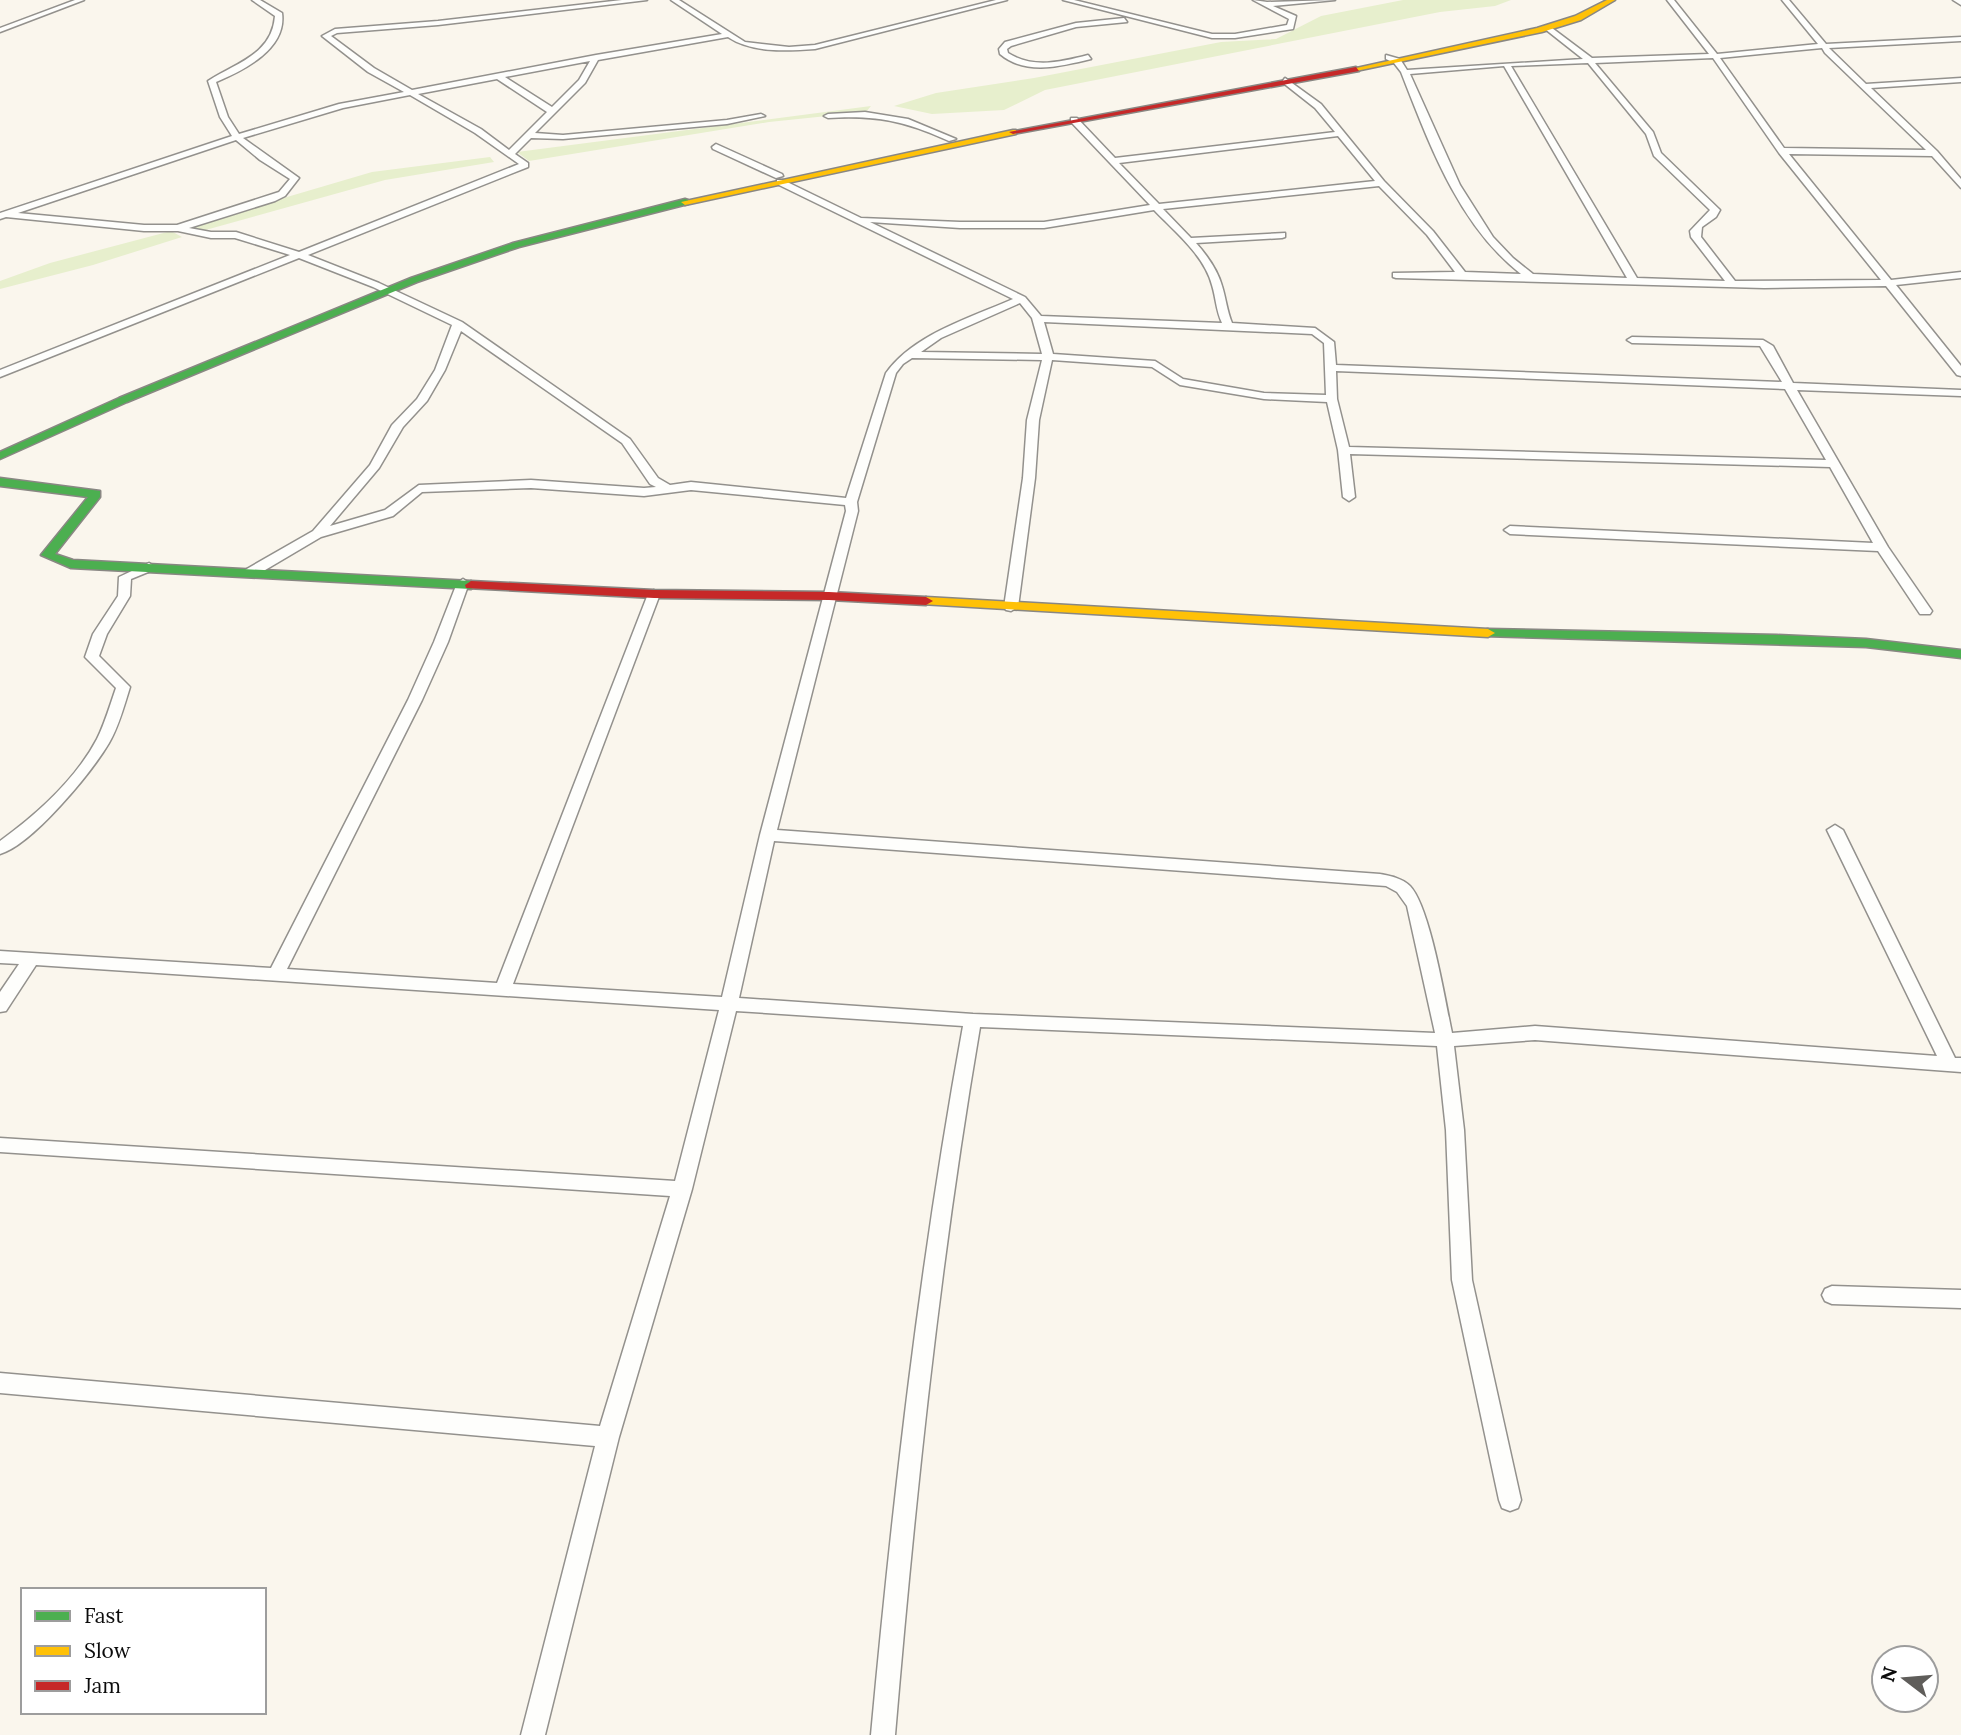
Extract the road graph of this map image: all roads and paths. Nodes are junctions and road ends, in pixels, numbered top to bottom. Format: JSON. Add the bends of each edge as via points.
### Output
{"nodes":[{"id":1,"x":81,"y":0,"type":"edge"},
{"id":2,"x":255,"y":0,"type":"edge"},
{"id":3,"x":269,"y":0,"type":"edge"},
{"id":4,"x":644,"y":0,"type":"edge"},
{"id":5,"x":674,"y":0,"type":"edge"},
{"id":6,"x":1004,"y":0,"type":"edge"},
{"id":7,"x":1066,"y":0,"type":"edge"},
{"id":8,"x":1256,"y":0,"type":"edge"},
{"id":9,"x":1332,"y":0,"type":"edge"},
{"id":10,"x":1599,"y":0,"type":"edge"},
{"id":11,"x":1612,"y":0,"type":"edge"},
{"id":12,"x":1670,"y":0,"type":"edge"},
{"id":13,"x":1785,"y":0,"type":"edge"},
{"id":14,"x":1956,"y":0,"type":"edge"},
{"id":15,"x":1961,"y":3,"type":"edge"},
{"id":16,"x":1266,"y":4,"type":"junction"},
{"id":17,"x":1137,"y":19,"type":"junction"},
{"id":18,"x":1548,"y":27,"type":"junction"},
{"id":19,"x":0,"y":30,"type":"edge"},
{"id":20,"x":729,"y":35,"type":"junction"},
{"id":21,"x":1961,"y":39,"type":"edge"},
{"id":22,"x":1824,"y":46,"type":"junction"},
{"id":23,"x":1715,"y":56,"type":"junction"},
{"id":24,"x":596,"y":57,"type":"junction"},
{"id":25,"x":1088,"y":57,"type":"dead end"},
{"id":26,"x":1589,"y":60,"type":"junction"},
{"id":27,"x":1397,"y":64,"type":"junction"},
{"id":28,"x":1506,"y":64,"type":"junction"},
{"id":29,"x":497,"y":75,"type":"junction"},
{"id":30,"x":1285,"y":80,"type":"junction"},
{"id":31,"x":1961,"y":80,"type":"edge"},
{"id":32,"x":1866,"y":86,"type":"junction"},
{"id":33,"x":409,"y":92,"type":"junction"},
{"id":34,"x":552,"y":111,"type":"junction"},
{"id":35,"x":761,"y":116,"type":"dead end"},
{"id":36,"x":828,"y":116,"type":"dead end"},
{"id":37,"x":1074,"y":120,"type":"junction"},
{"id":38,"x":1338,"y":134,"type":"junction"},
{"id":39,"x":527,"y":135,"type":"junction"},
{"id":40,"x":236,"y":137,"type":"junction"},
{"id":41,"x":952,"y":139,"type":"junction"},
{"id":42,"x":716,"y":147,"type":"dead end"},
{"id":43,"x":1783,"y":151,"type":"junction"},
{"id":44,"x":1934,"y":153,"type":"junction"},
{"id":45,"x":510,"y":154,"type":"junction"},
{"id":46,"x":1112,"y":161,"type":"junction"},
{"id":47,"x":780,"y":179,"type":"junction"},
{"id":48,"x":1381,"y":183,"type":"junction"},
{"id":49,"x":1961,"y":185,"type":"edge"},
{"id":50,"x":1157,"y":207,"type":"junction"},
{"id":51,"x":1,"y":215,"type":"edge"},
{"id":52,"x":855,"y":218,"type":"junction"},
{"id":53,"x":178,"y":228,"type":"junction"},
{"id":54,"x":1282,"y":235,"type":"dead end"},
{"id":55,"x":1190,"y":241,"type":"junction"},
{"id":56,"x":302,"y":256,"type":"junction"},
{"id":57,"x":1461,"y":274,"type":"junction"},
{"id":58,"x":1396,"y":275,"type":"dead end"},
{"id":59,"x":1961,"y":275,"type":"edge"},
{"id":60,"x":1532,"y":277,"type":"junction"},
{"id":61,"x":1634,"y":282,"type":"junction"},
{"id":62,"x":1889,"y":283,"type":"junction"},
{"id":63,"x":1732,"y":284,"type":"junction"},
{"id":64,"x":382,"y":289,"type":"junction"},
{"id":65,"x":1021,"y":299,"type":"junction"},
{"id":66,"x":1039,"y":319,"type":"junction"},
{"id":67,"x":458,"y":324,"type":"junction"},
{"id":68,"x":1228,"y":326,"type":"junction"},
{"id":69,"x":1632,"y":340,"type":"dead end"},
{"id":70,"x":910,"y":355,"type":"junction"},
{"id":71,"x":1048,"y":357,"type":"junction"},
{"id":72,"x":1331,"y":368,"type":"junction"},
{"id":73,"x":1961,"y":373,"type":"edge"},
{"id":74,"x":0,"y":374,"type":"edge"},
{"id":75,"x":1789,"y":386,"type":"junction"},
{"id":76,"x":1961,"y":393,"type":"edge"},
{"id":77,"x":1332,"y":399,"type":"junction"},
{"id":78,"x":0,"y":446,"type":"edge"},
{"id":79,"x":1344,"y":450,"type":"junction"},
{"id":80,"x":0,"y":456,"type":"edge"},
{"id":81,"x":1836,"y":464,"type":"junction"},
{"id":82,"x":0,"y":482,"type":"edge"},
{"id":83,"x":667,"y":488,"type":"junction"},
{"id":84,"x":1349,"y":497,"type":"dead end"},
{"id":85,"x":852,"y":502,"type":"junction"},
{"id":86,"x":1510,"y":530,"type":"dead end"},
{"id":87,"x":317,"y":534,"type":"junction"},
{"id":88,"x":1882,"y":547,"type":"junction"},
{"id":89,"x":149,"y":567,"type":"junction"},
{"id":90,"x":250,"y":573,"type":"junction"},
{"id":91,"x":463,"y":583,"type":"junction"},
{"id":92,"x":654,"y":594,"type":"junction"},
{"id":93,"x":829,"y":596,"type":"junction"},
{"id":94,"x":1011,"y":607,"type":"junction"},
{"id":95,"x":1925,"y":611,"type":"dead end"},
{"id":96,"x":1961,"y":654,"type":"edge"},
{"id":97,"x":1835,"y":830,"type":"dead end"},
{"id":98,"x":768,"y":835,"type":"junction"},
{"id":99,"x":0,"y":849,"type":"edge"},
{"id":100,"x":0,"y":957,"type":"edge"},
{"id":101,"x":31,"y":959,"type":"junction"},
{"id":102,"x":276,"y":975,"type":"junction"},
{"id":103,"x":503,"y":989,"type":"junction"},
{"id":104,"x":729,"y":1004,"type":"junction"},
{"id":105,"x":0,"y":1006,"type":"edge"},
{"id":106,"x":973,"y":1020,"type":"junction"},
{"id":107,"x":1445,"y":1040,"type":"junction"},
{"id":108,"x":1955,"y":1064,"type":"edge"},
{"id":109,"x":0,"y":1145,"type":"edge"},
{"id":110,"x":682,"y":1189,"type":"junction"},
{"id":111,"x":1832,"y":1295,"type":"dead end"},
{"id":112,"x":1961,"y":1299,"type":"edge"},
{"id":113,"x":0,"y":1383,"type":"edge"},
{"id":114,"x":608,"y":1437,"type":"junction"},
{"id":115,"x":1510,"y":1500,"type":"dead end"},
{"id":116,"x":533,"y":1735,"type":"edge"},
{"id":117,"x":883,"y":1735,"type":"edge"}],
"edges":[{"from":1,"to":19,"type":"street"},
{"from":2,"to":3,"type":"street"},
{"from":2,"to":40,"type":"street","via":[[279,15],[280,26],[270,45],[212,81],[223,120]]},
{"from":4,"to":33,"type":"street","via":[[335,31],[326,36]]},
{"from":5,"to":20,"type":"street"},
{"from":6,"to":20,"type":"street","via":[[815,47],[743,44]]},
{"from":7,"to":17,"type":"street"},
{"from":8,"to":16,"type":"street"},
{"from":9,"to":16,"type":"street"},
{"from":10,"to":27,"type":"street","via":[[1535,25]]},
{"from":11,"to":18,"type":"street"},
{"from":12,"to":23,"type":"street"},
{"from":13,"to":22,"type":"street"},
{"from":14,"to":15,"type":"street"},
{"from":16,"to":17,"type":"street","via":[[1293,18],[1290,27],[1212,36]]},
{"from":17,"to":25,"type":"street","via":[[1076,25],[1003,49],[1013,62],[1032,65]]},
{"from":18,"to":26,"type":"street"},
{"from":18,"to":27,"type":"street"},
{"from":20,"to":24,"type":"street"},
{"from":21,"to":22,"type":"street"},
{"from":22,"to":23,"type":"street"},
{"from":22,"to":32,"type":"street"},
{"from":23,"to":26,"type":"street"},
{"from":23,"to":43,"type":"street"},
{"from":24,"to":29,"type":"street"},
{"from":24,"to":34,"type":"street","via":[[582,81]]},
{"from":26,"to":28,"type":"street"},
{"from":26,"to":63,"type":"street","via":[[1650,134],[1657,154],[1715,210],[1698,226],[1696,237]]},
{"from":27,"to":28,"type":"street"},
{"from":27,"to":30,"type":"street"},
{"from":27,"to":41,"type":"street"},
{"from":27,"to":60,"type":"street","via":[[1467,206],[1511,264]]},
{"from":28,"to":61,"type":"street"},
{"from":29,"to":33,"type":"street"},
{"from":29,"to":34,"type":"street"},
{"from":30,"to":37,"type":"street"},
{"from":30,"to":38,"type":"street","via":[[1318,106]]},
{"from":31,"to":32,"type":"street"},
{"from":32,"to":44,"type":"street"},
{"from":33,"to":40,"type":"street","via":[[341,106]]},
{"from":33,"to":45,"type":"street"},
{"from":34,"to":39,"type":"street"},
{"from":35,"to":39,"type":"street","via":[[563,138]]},
{"from":36,"to":41,"type":"street","via":[[894,115]]},
{"from":37,"to":46,"type":"street"},
{"from":37,"to":47,"type":"street"},
{"from":38,"to":46,"type":"street"},
{"from":38,"to":48,"type":"street"},
{"from":39,"to":45,"type":"street"},
{"from":40,"to":51,"type":"street"},
{"from":40,"to":53,"type":"street","via":[[295,178],[290,187],[272,199]]},
{"from":41,"to":47,"type":"street"},
{"from":42,"to":47,"type":"street"},
{"from":43,"to":44,"type":"street"},
{"from":43,"to":62,"type":"street"},
{"from":44,"to":49,"type":"street"},
{"from":45,"to":56,"type":"street","via":[[525,165]]},
{"from":46,"to":50,"type":"street"},
{"from":47,"to":52,"type":"street"},
{"from":47,"to":64,"type":"street","via":[[555,226],[455,257]]},
{"from":48,"to":50,"type":"street"},
{"from":48,"to":57,"type":"street","via":[[1430,233]]},
{"from":50,"to":52,"type":"street","via":[[1044,225]]},
{"from":50,"to":55,"type":"street"},
{"from":51,"to":53,"type":"street"},
{"from":52,"to":65,"type":"street"},
{"from":53,"to":56,"type":"street","via":[[241,236]]},
{"from":54,"to":55,"type":"street"},
{"from":55,"to":68,"type":"street","via":[[1217,283]]},
{"from":56,"to":64,"type":"street"},
{"from":56,"to":74,"type":"street"},
{"from":57,"to":58,"type":"street"},
{"from":57,"to":60,"type":"street"},
{"from":59,"to":62,"type":"street"},
{"from":60,"to":61,"type":"street"},
{"from":61,"to":63,"type":"street"},
{"from":62,"to":63,"type":"street"},
{"from":62,"to":73,"type":"street"},
{"from":64,"to":67,"type":"street"},
{"from":64,"to":78,"type":"street","via":[[120,392]]},
{"from":64,"to":80,"type":"street"},
{"from":65,"to":66,"type":"street"},
{"from":65,"to":70,"type":"street","via":[[937,336]]},
{"from":66,"to":68,"type":"street"},
{"from":66,"to":71,"type":"street"},
{"from":67,"to":83,"type":"street","via":[[626,442],[654,481]]},
{"from":67,"to":87,"type":"street","via":[[440,370],[421,401],[398,425],[376,466]]},
{"from":68,"to":72,"type":"street","via":[[1315,331],[1329,342]]},
{"from":69,"to":75,"type":"street","via":[[1763,342]]},
{"from":70,"to":71,"type":"street"},
{"from":70,"to":85,"type":"street","via":[[891,373]]},
{"from":71,"to":77,"type":"street","via":[[1156,364],[1180,382],[1264,396]]},
{"from":71,"to":94,"type":"street","via":[[1033,419]]},
{"from":72,"to":75,"type":"street"},
{"from":72,"to":77,"type":"street"},
{"from":75,"to":76,"type":"street"},
{"from":75,"to":81,"type":"street"},
{"from":77,"to":79,"type":"street"},
{"from":79,"to":81,"type":"street"},
{"from":79,"to":84,"type":"street"},
{"from":81,"to":88,"type":"street"},
{"from":82,"to":89,"type":"street","via":[[96,494],[47,555],[71,564]]},
{"from":83,"to":85,"type":"street","via":[[691,486]]},
{"from":83,"to":87,"type":"street","via":[[644,492],[531,484],[419,489],[389,513]]},
{"from":85,"to":93,"type":"street"},
{"from":86,"to":88,"type":"street"},
{"from":87,"to":90,"type":"street"},
{"from":88,"to":95,"type":"street"},
{"from":89,"to":90,"type":"street"},
{"from":89,"to":99,"type":"street","via":[[125,577],[124,596],[100,634],[92,657],[123,687],[101,745],[29,829]]},
{"from":90,"to":91,"type":"street"},
{"from":91,"to":92,"type":"street"},
{"from":91,"to":102,"type":"street","via":[[449,626],[398,738]]},
{"from":92,"to":93,"type":"street"},
{"from":92,"to":103,"type":"street"},
{"from":93,"to":94,"type":"street"},
{"from":93,"to":98,"type":"street"},
{"from":94,"to":96,"type":"street","via":[[1533,636],[1866,643]]},
{"from":97,"to":108,"type":"street"},
{"from":98,"to":104,"type":"street"},
{"from":98,"to":107,"type":"street","via":[[1394,881],[1415,906]]},
{"from":100,"to":101,"type":"street"},
{"from":101,"to":102,"type":"street"},
{"from":101,"to":105,"type":"street"},
{"from":102,"to":103,"type":"street"},
{"from":103,"to":104,"type":"street"},
{"from":104,"to":106,"type":"street"},
{"from":104,"to":110,"type":"street"},
{"from":106,"to":107,"type":"street"},
{"from":106,"to":117,"type":"street","via":[[948,1156],[904,1502]]},
{"from":107,"to":108,"type":"street","via":[[1535,1033]]},
{"from":107,"to":115,"type":"street","via":[[1462,1280]]},
{"from":109,"to":110,"type":"street"},
{"from":110,"to":114,"type":"street"},
{"from":111,"to":112,"type":"street"},
{"from":113,"to":114,"type":"street"},
{"from":114,"to":116,"type":"street"}]}
